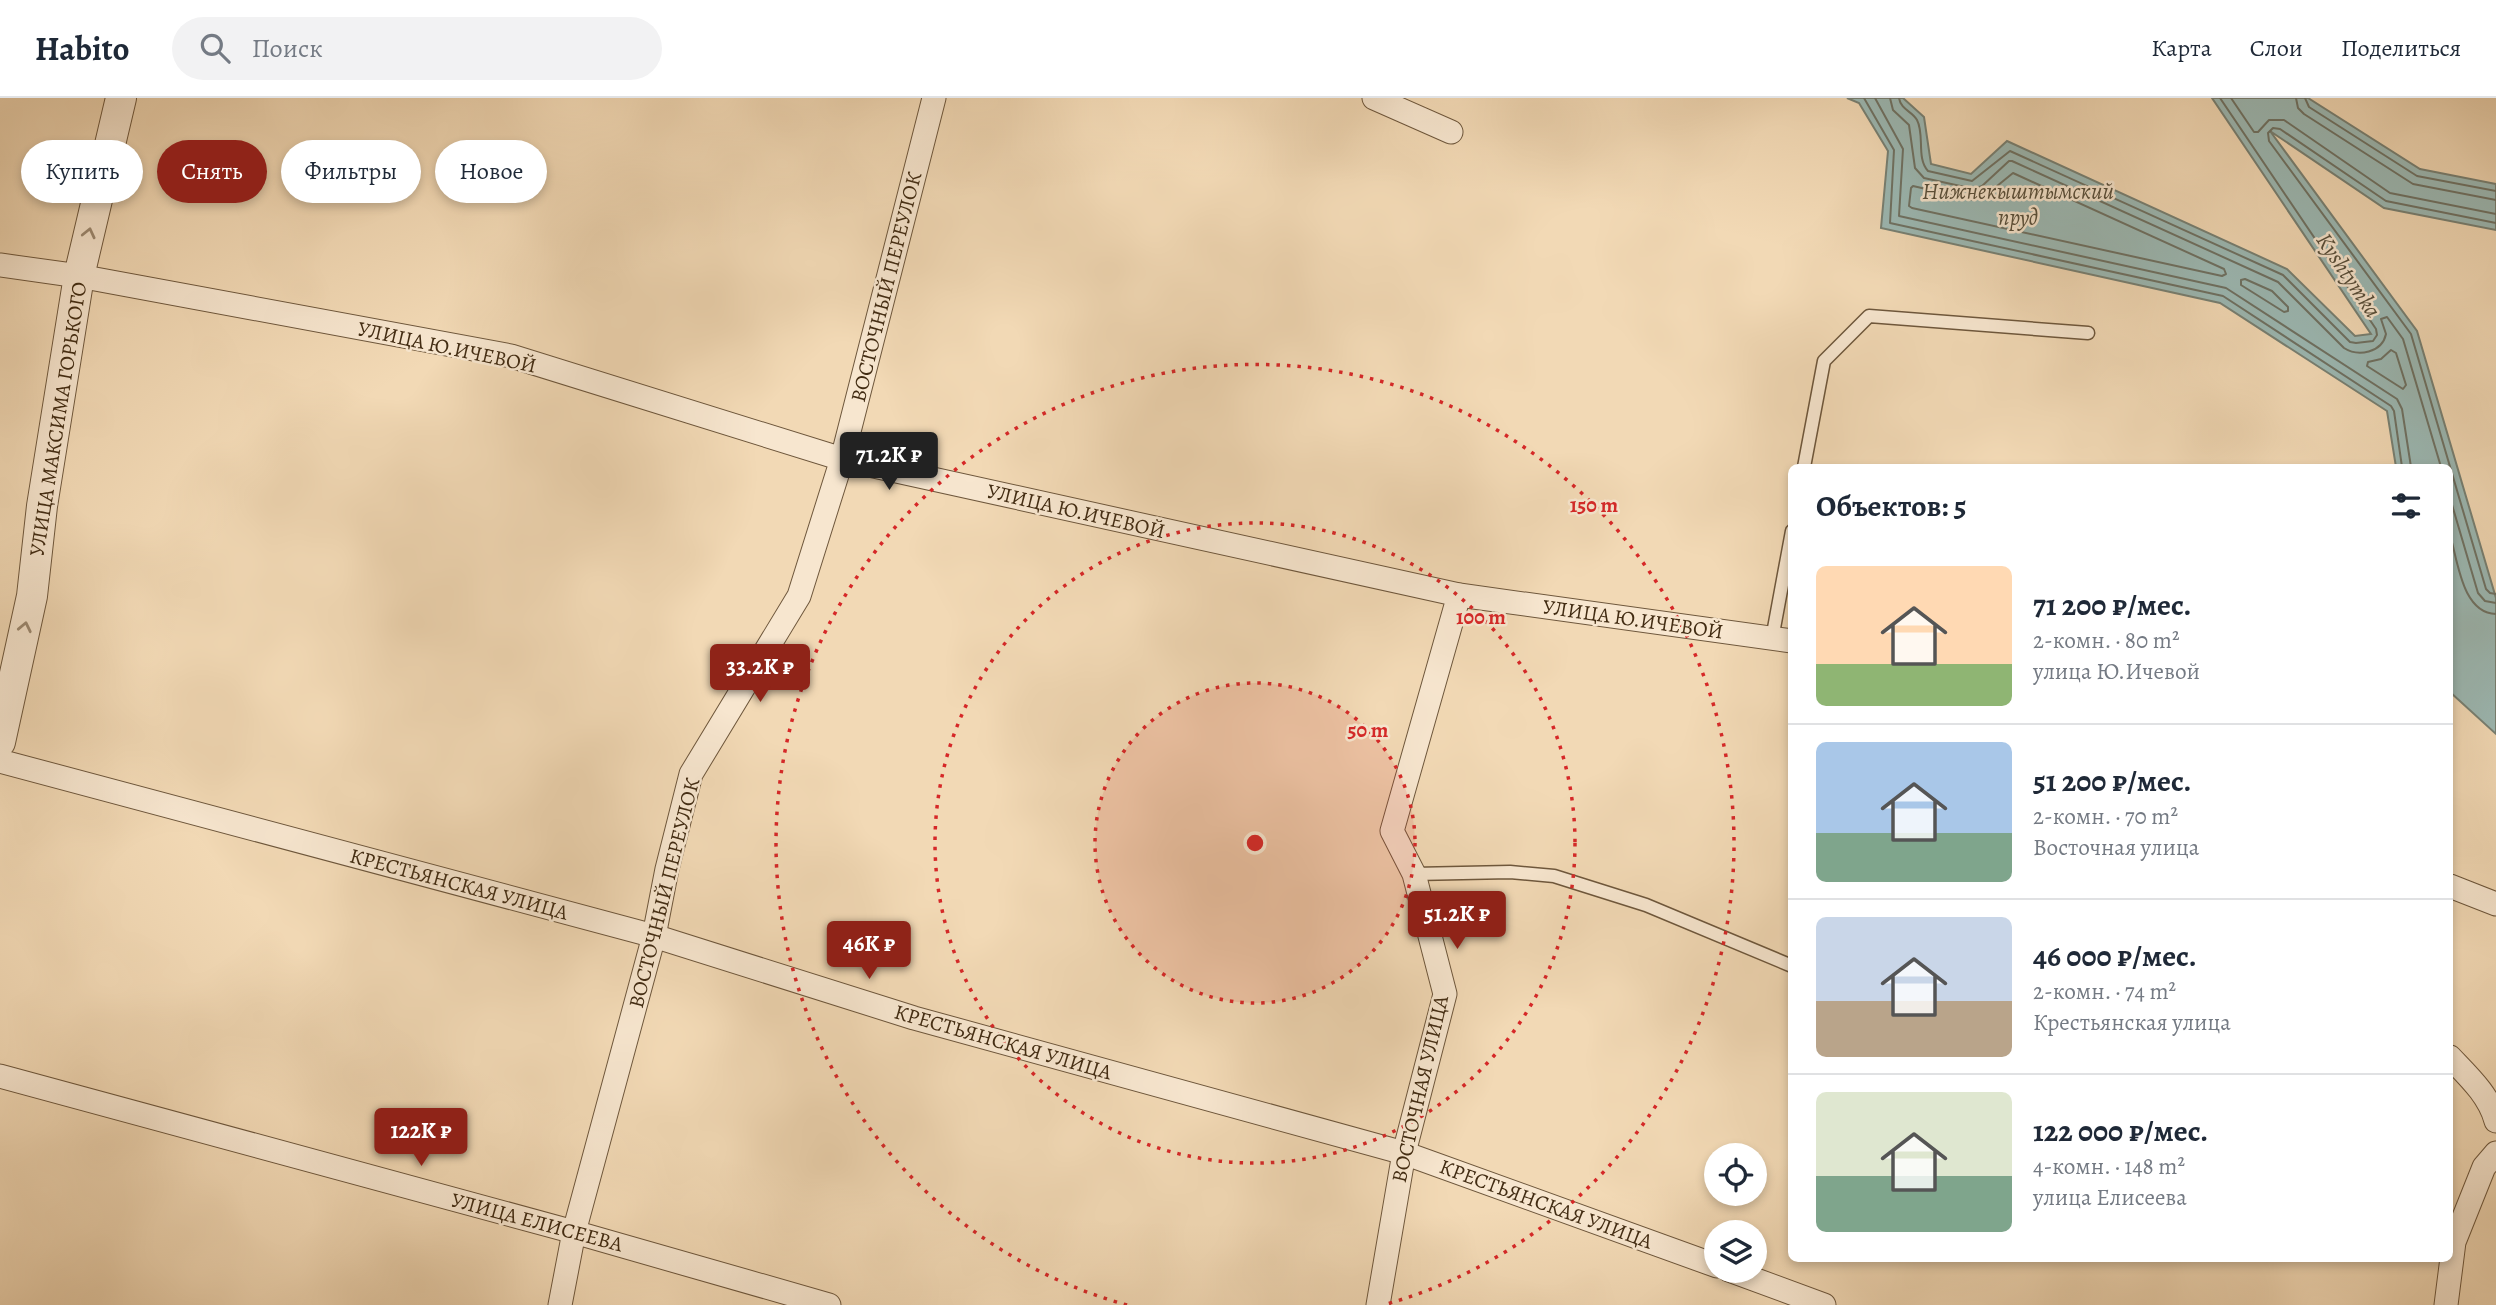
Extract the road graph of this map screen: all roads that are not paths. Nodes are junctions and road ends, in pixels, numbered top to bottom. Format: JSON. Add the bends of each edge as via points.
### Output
{"nodes":[{"id":1,"x":121,"y":98,"type":"edge"},
{"id":2,"x":934,"y":98,"type":"edge"},
{"id":3,"x":1374,"y":98,"type":"edge"},
{"id":4,"x":1451,"y":132,"type":"dead end"},
{"id":5,"x":0,"y":265,"type":"edge"},
{"id":6,"x":79,"y":276,"type":"junction"},
{"id":7,"x":2088,"y":333,"type":"dead end"},
{"id":8,"x":842,"y":459,"type":"junction"},
{"id":9,"x":1805,"y":464,"type":"edge"},
{"id":10,"x":1788,"y":575,"type":"edge"},
{"id":11,"x":1460,"y":595,"type":"junction"},
{"id":12,"x":1782,"y":640,"type":"edge"},
{"id":13,"x":0,"y":741,"type":"edge"},
{"id":14,"x":0,"y":761,"type":"edge"},
{"id":15,"x":1414,"y":874,"type":"junction"},
{"id":16,"x":2453,"y":887,"type":"edge"},
{"id":17,"x":2496,"y":904,"type":"edge"},
{"id":18,"x":654,"y":936,"type":"junction"},
{"id":19,"x":1788,"y":964,"type":"edge"},
{"id":20,"x":2453,"y":1061,"type":"edge"},
{"id":21,"x":0,"y":1076,"type":"edge"},
{"id":22,"x":2496,"y":1121,"type":"edge"},
{"id":23,"x":1404,"y":1153,"type":"junction"},
{"id":24,"x":2496,"y":1153,"type":"edge"},
{"id":25,"x":573,"y":1232,"type":"junction"},
{"id":26,"x":2453,"y":1250,"type":"edge"},
{"id":27,"x":1704,"y":1261,"type":"edge"},
{"id":28,"x":2451,"y":1262,"type":"edge"},
{"id":29,"x":1764,"y":1283,"type":"edge"},
{"id":30,"x":560,"y":1305,"type":"edge"},
{"id":31,"x":829,"y":1305,"type":"edge"},
{"id":32,"x":1378,"y":1305,"type":"edge"},
{"id":33,"x":1824,"y":1305,"type":"edge"},
{"id":34,"x":2446,"y":1305,"type":"edge"}],
"edges":[{"from":6,"to":1,"type":"street","name":"УЛИЦА МАКСИМА ГОРЬКОГО","one_way":true},
{"from":2,"to":8,"type":"street","name":"ВОСТОЧНЫЙ ПЕРЕУЛОК"},
{"from":3,"to":4,"type":"street"},
{"from":5,"to":6,"type":"street","name":"УЛИЦА Ю.ИЧЕВОЙ"},
{"from":6,"to":8,"type":"street","name":"УЛИЦА Ю.ИЧЕВОЙ","via":[[511,356]]},
{"from":13,"to":6,"type":"street","name":"УЛИЦА МАКСИМА ГОРЬКОГО","one_way":true,"via":[[32,596]]},
{"from":7,"to":9,"type":"lane","via":[[1869,316],[1824,361]]},
{"from":8,"to":11,"type":"street","name":"УЛИЦА Ю.ИЧЕВОЙ"},
{"from":8,"to":18,"type":"street","name":"ВОСТОЧНЫЙ ПЕРЕУЛОК","via":[[799,596],[691,774]]},
{"from":10,"to":12,"type":"lane"},
{"from":11,"to":12,"type":"street","name":"УЛИЦА Ю.ИЧЕВОЙ"},
{"from":11,"to":15,"type":"street","name":"ВОСТОЧНАЯ УЛИЦА","via":[[1392,831]]},
{"from":14,"to":18,"type":"street","name":"КРЕСТЬЯНСКАЯ УЛИЦА"},
{"from":15,"to":19,"type":"lane","via":[[1554,876],[1646,905]]},
{"from":15,"to":23,"type":"street","name":"ВОСТОЧНАЯ УЛИЦА","via":[[1445,994]]},
{"from":16,"to":17,"type":"street"},
{"from":18,"to":23,"type":"street","name":"КРЕСТЬЯНСКАЯ УЛИЦА","via":[[914,1018]]},
{"from":18,"to":25,"type":"street","name":"ВОСТОЧНЫЙ ПЕРЕУЛОК"},
{"from":20,"to":22,"type":"street","via":[[2470,1077]]},
{"from":21,"to":25,"type":"street","name":"УЛИЦА ЕЛИСЕЕВА"},
{"from":23,"to":27,"type":"street","name":"КРЕСТЬЯНСКАЯ УЛИЦА"},
{"from":23,"to":32,"type":"street","name":"ВОСТОЧНАЯ УЛИЦА"},
{"from":24,"to":26,"type":"street","via":[[2484,1167]]},
{"from":25,"to":30,"type":"street","name":"ВОСТОЧНЫЙ ПЕРЕУЛОК"},
{"from":25,"to":31,"type":"street","name":"УЛИЦА ЕЛИСЕЕВА"},
{"from":28,"to":34,"type":"street"},
{"from":29,"to":33,"type":"street"}]}
